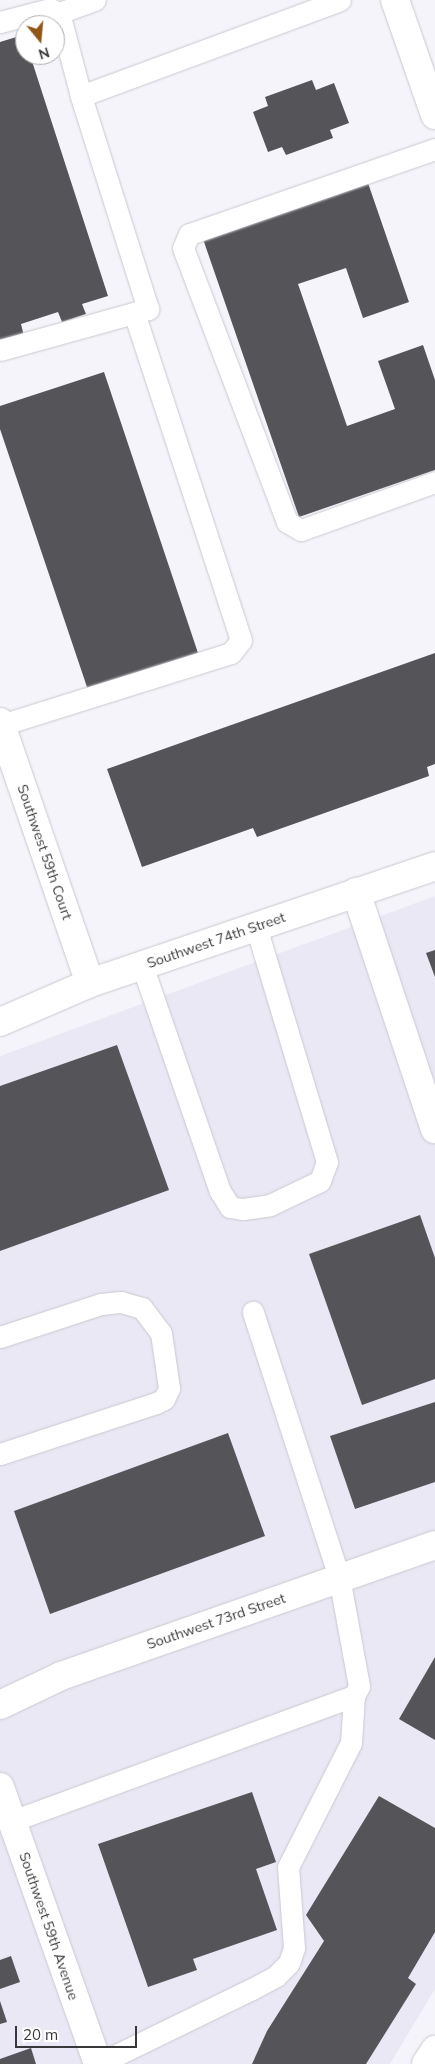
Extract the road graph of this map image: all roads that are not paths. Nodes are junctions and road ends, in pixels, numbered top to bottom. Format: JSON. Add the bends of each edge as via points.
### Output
{"nodes":[{"id":1,"x":95,"y":0,"type":"edge"},
{"id":2,"x":340,"y":0,"type":"edge"},
{"id":3,"x":395,"y":0,"type":"edge"},
{"id":4,"x":58,"y":13,"type":"junction"},
{"id":5,"x":0,"y":22,"type":"edge"},
{"id":6,"x":82,"y":96,"type":"junction"},
{"id":7,"x":435,"y":115,"type":"edge"},
{"id":8,"x":435,"y":149,"type":"edge"},
{"id":9,"x":134,"y":313,"type":"junction"},
{"id":10,"x":0,"y":350,"type":"edge"},
{"id":11,"x":435,"y":482,"type":"edge"},
{"id":12,"x":1,"y":724,"type":"edge"},
{"id":13,"x":435,"y":866,"type":"edge"},
{"id":14,"x":356,"y":892,"type":"junction"},
{"id":15,"x":256,"y":927,"type":"junction"},
{"id":16,"x":142,"y":965,"type":"junction"},
{"id":17,"x":90,"y":983,"type":"junction"},
{"id":18,"x":0,"y":1022,"type":"edge"},
{"id":19,"x":435,"y":1129,"type":"edge"},
{"id":20,"x":253,"y":1312,"type":"dead end"},
{"id":21,"x":0,"y":1337,"type":"edge"},
{"id":22,"x":0,"y":1454,"type":"edge"},
{"id":23,"x":435,"y":1546,"type":"edge"},
{"id":24,"x":339,"y":1577,"type":"junction"},
{"id":25,"x":354,"y":1696,"type":"junction"},
{"id":26,"x":0,"y":1705,"type":"edge"},
{"id":27,"x":0,"y":1788,"type":"edge"},
{"id":28,"x":12,"y":1822,"type":"junction"},
{"id":29,"x":435,"y":2050,"type":"edge"},
{"id":30,"x":98,"y":2064,"type":"edge"},
{"id":31,"x":426,"y":2064,"type":"edge"}],
"edges":[{"from":1,"to":4,"type":"lane"},
{"from":2,"to":6,"type":"lane"},
{"from":3,"to":7,"type":"main road"},
{"from":4,"to":5,"type":"lane","via":[[50,9]]},
{"from":4,"to":6,"type":"lane"},
{"from":6,"to":9,"type":"lane","via":[[114,211],[148,309]]},
{"from":8,"to":11,"type":"lane","via":[[189,234],[183,248],[287,522],[301,530]]},
{"from":9,"to":10,"type":"lane"},
{"from":9,"to":12,"type":"lane","via":[[241,640],[230,653]]},
{"from":12,"to":17,"type":"main road","name":"Southwest 59th Court"},
{"from":13,"to":14,"type":"main road","name":"Southwest 74th Street"},
{"from":14,"to":15,"type":"main road","name":"Southwest 74th Street"},
{"from":14,"to":19,"type":"main road"},
{"from":15,"to":16,"type":"main road","name":"Southwest 74th Street"},
{"from":15,"to":16,"type":"lane","via":[[327,1162],[320,1181],[270,1204],[243,1209],[230,1207],[220,1191]]},
{"from":16,"to":17,"type":"main road","name":"Southwest 74th Street"},
{"from":17,"to":18,"type":"main road","name":"Southwest 74th Street"},
{"from":20,"to":24,"type":"lane"},
{"from":21,"to":22,"type":"lane","via":[[101,1304],[121,1302],[142,1308],[161,1333],[169,1388],[164,1399],[156,1403]]},
{"from":23,"to":24,"type":"main road","name":"Southwest 73rd Street"},
{"from":24,"to":25,"type":"lane","via":[[359,1686]]},
{"from":24,"to":26,"type":"main road","name":"Southwest 73rd Street","via":[[62,1676]]},
{"from":25,"to":28,"type":"lane"},
{"from":25,"to":30,"type":"lane","via":[[351,1743],[288,1867],[294,1948],[289,1963],[276,1976],[252,1989]]},
{"from":27,"to":28,"type":"main road","name":"Southwest 59th Avenue"},
{"from":28,"to":30,"type":"main road","name":"Southwest 59th Avenue"},
{"from":29,"to":31,"type":"main road"}]}
